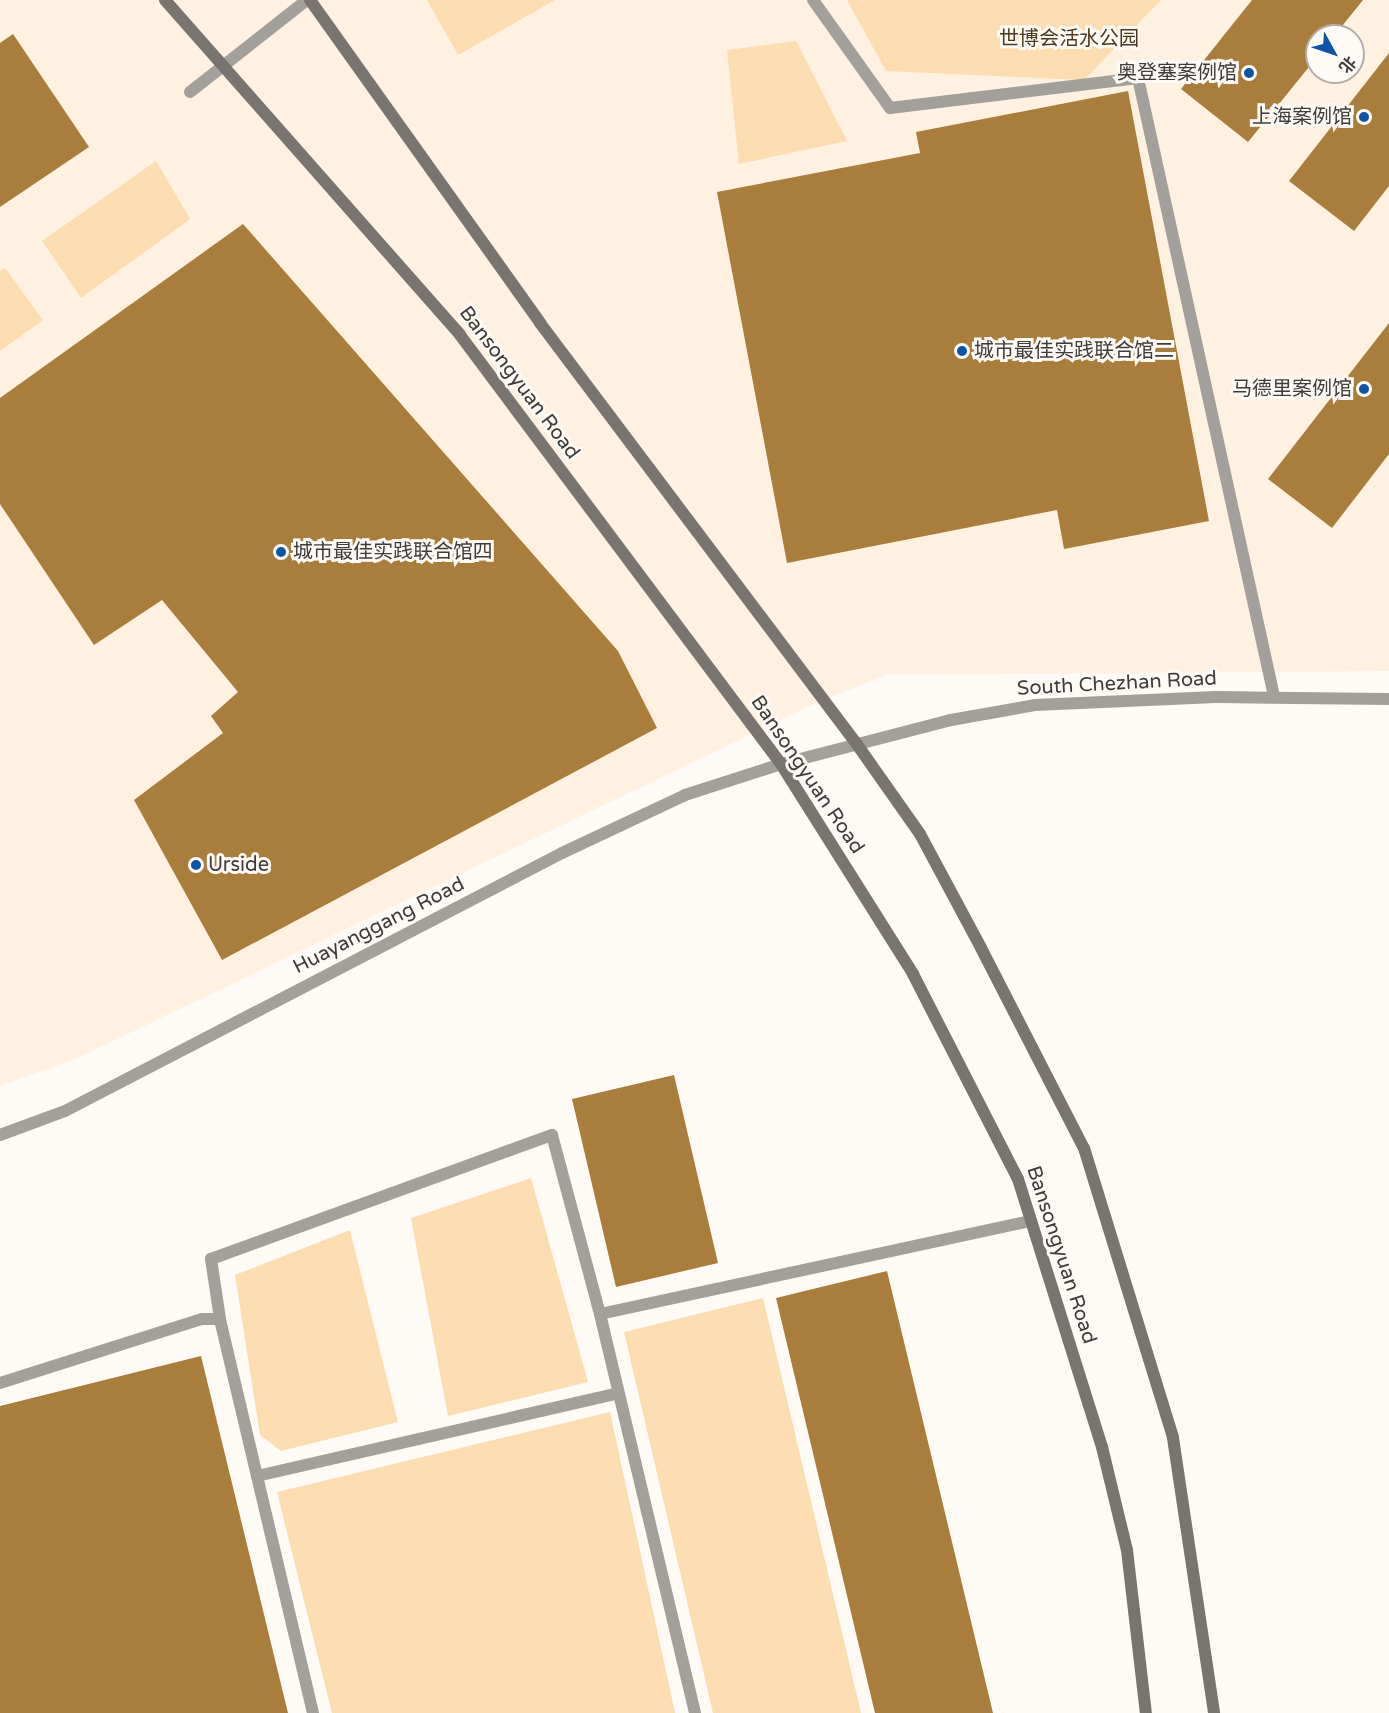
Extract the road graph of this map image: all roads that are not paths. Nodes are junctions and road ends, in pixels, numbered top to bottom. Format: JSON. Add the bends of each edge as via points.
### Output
{"nodes":[{"id":1,"x":165,"y":0,"type":"edge"},
{"id":2,"x":308,"y":0,"type":"edge"},
{"id":3,"x":813,"y":0,"type":"edge"},
{"id":4,"x":224,"y":64,"type":"junction"},
{"id":5,"x":190,"y":92,"type":"dead end"},
{"id":6,"x":1274,"y":696,"type":"junction"},
{"id":7,"x":1389,"y":699,"type":"edge"},
{"id":8,"x":856,"y":743,"type":"junction"},
{"id":9,"x":781,"y":764,"type":"junction"},
{"id":10,"x":0,"y":1135,"type":"edge"},
{"id":11,"x":1031,"y":1221,"type":"junction"},
{"id":12,"x":600,"y":1314,"type":"junction"},
{"id":13,"x":220,"y":1319,"type":"junction"},
{"id":14,"x":0,"y":1383,"type":"edge"},
{"id":15,"x":618,"y":1393,"type":"junction"},
{"id":16,"x":257,"y":1476,"type":"junction"},
{"id":17,"x":313,"y":1713,"type":"edge"},
{"id":18,"x":695,"y":1713,"type":"edge"},
{"id":19,"x":1146,"y":1713,"type":"edge"},
{"id":20,"x":1214,"y":1713,"type":"edge"}],
"edges":[{"from":1,"to":4,"type":"main road","name":"Bansongyuan Road"},
{"from":2,"to":4,"type":"street"},
{"from":2,"to":8,"type":"main road","via":[[540,323]]},
{"from":3,"to":6,"type":"street","via":[[890,108],[1138,78]]},
{"from":4,"to":5,"type":"street"},
{"from":4,"to":9,"type":"main road","name":"Bansongyuan Road","via":[[460,335]]},
{"from":6,"to":7,"type":"street","name":"South Chezhan Road"},
{"from":6,"to":8,"type":"street","name":"South Chezhan Road","via":[[1035,705]]},
{"from":8,"to":9,"type":"street","name":"South Chezhan Road"},
{"from":8,"to":20,"type":"main road","via":[[920,834],[1084,1148],[1173,1438]]},
{"from":9,"to":10,"type":"street","name":"Huayanggang Road","via":[[675,799],[562,853],[65,1111]]},
{"from":9,"to":11,"type":"main road","name":"Bansongyuan Road","via":[[914,974],[1018,1179]]},
{"from":11,"to":12,"type":"street"},
{"from":11,"to":19,"type":"main road","name":"Bansongyuan Road","via":[[1102,1448],[1127,1550]]},
{"from":12,"to":13,"type":"street","via":[[552,1135],[211,1259]]},
{"from":12,"to":15,"type":"street"},
{"from":13,"to":14,"type":"street","via":[[201,1319]]},
{"from":13,"to":16,"type":"street"},
{"from":15,"to":16,"type":"street"},
{"from":15,"to":18,"type":"street"},
{"from":16,"to":17,"type":"street"}]}
